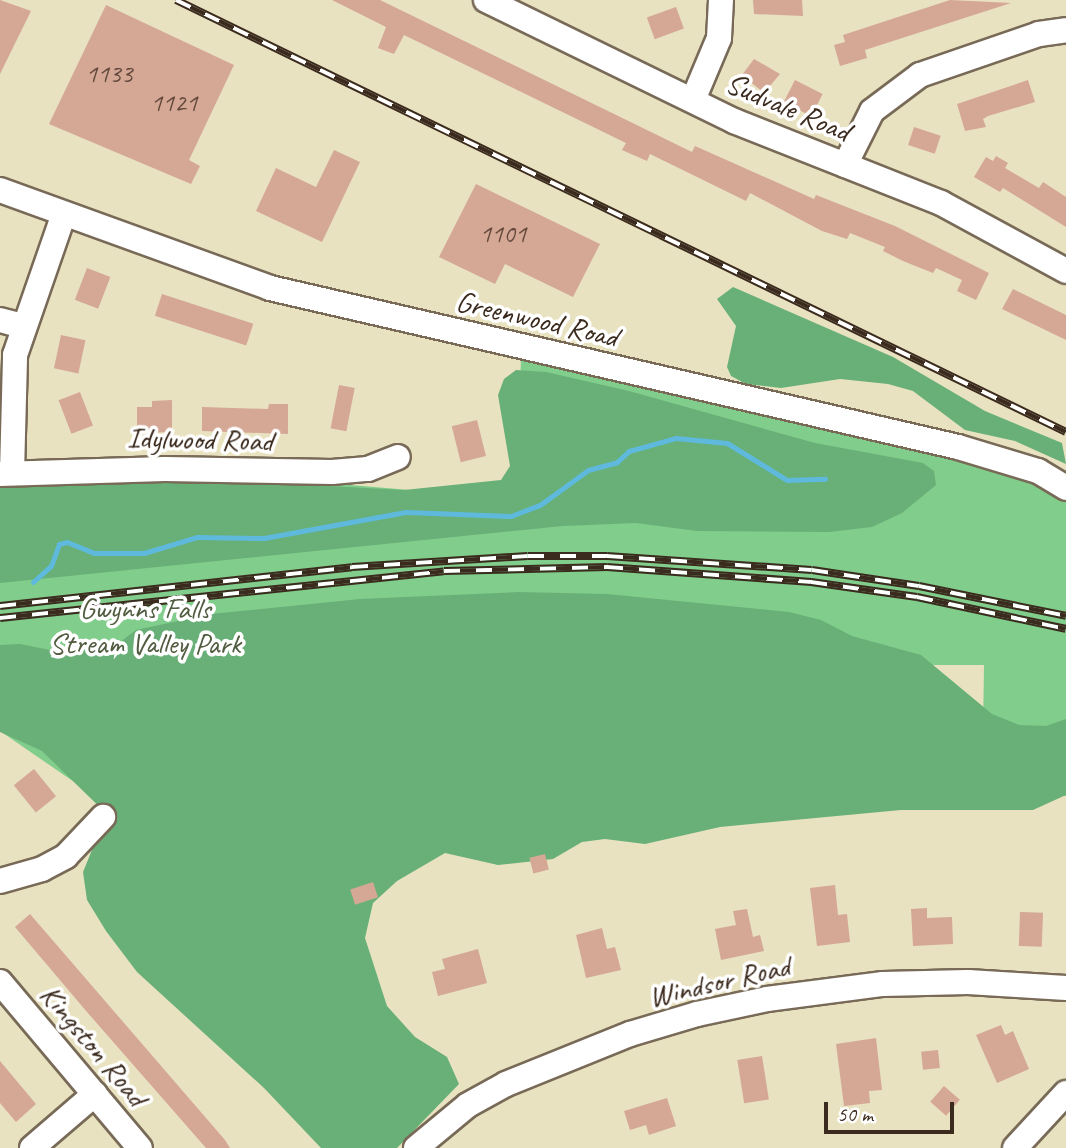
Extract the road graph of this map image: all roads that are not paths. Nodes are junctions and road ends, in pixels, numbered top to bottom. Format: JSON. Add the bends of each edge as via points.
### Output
{"nodes":[{"id":1,"x":486,"y":0,"type":"edge"},
{"id":2,"x":721,"y":0,"type":"edge"},
{"id":3,"x":1066,"y":30,"type":"edge"},
{"id":4,"x":693,"y":100,"type":"junction"},
{"id":5,"x":845,"y":165,"type":"junction"},
{"id":6,"x":0,"y":190,"type":"edge"},
{"id":7,"x":63,"y":216,"type":"junction"},
{"id":8,"x":1066,"y":271,"type":"edge"},
{"id":9,"x":11,"y":323,"type":"edge"},
{"id":10,"x":398,"y":457,"type":"dead end"},
{"id":11,"x":6,"y":473,"type":"edge"},
{"id":12,"x":1066,"y":488,"type":"edge"},
{"id":13,"x":103,"y":817,"type":"dead end"},
{"id":14,"x":0,"y":881,"type":"edge"},
{"id":15,"x":0,"y":982,"type":"edge"},
{"id":16,"x":1066,"y":988,"type":"edge"},
{"id":17,"x":1066,"y":1093,"type":"edge"},
{"id":18,"x":95,"y":1094,"type":"junction"},
{"id":19,"x":32,"y":1148,"type":"edge"},
{"id":20,"x":140,"y":1148,"type":"edge"},
{"id":21,"x":416,"y":1148,"type":"edge"},
{"id":22,"x":1015,"y":1148,"type":"edge"}],
"edges":[{"from":1,"to":4,"type":"street","name":"Sudvale Road"},
{"from":2,"to":4,"type":"street","via":[[719,38]]},
{"from":3,"to":5,"type":"street","via":[[1039,34],[920,75],[872,111]]},
{"from":4,"to":5,"type":"street","name":"Sudvale Road"},
{"from":5,"to":8,"type":"street","name":"Sudvale Road","via":[[941,203]]},
{"from":6,"to":7,"type":"street","name":"Greenwood Road"},
{"from":7,"to":9,"type":"street"},
{"from":7,"to":12,"type":"street","name":"Greenwood Road","via":[[270,288],[958,447],[1038,471]]},
{"from":9,"to":11,"type":"street"},
{"from":10,"to":11,"type":"street","name":"Idylwood Road","via":[[368,469],[332,472]]},
{"from":13,"to":14,"type":"street","via":[[66,856],[42,869]]},
{"from":15,"to":18,"type":"street","name":"Kingston Road"},
{"from":16,"to":21,"type":"street","name":"Windsor Road","via":[[968,982],[893,984],[808,992],[697,1014],[630,1034],[506,1084],[468,1105]]},
{"from":17,"to":22,"type":"street"},
{"from":18,"to":19,"type":"street"},
{"from":18,"to":20,"type":"street","name":"Kingston Road"}]}
